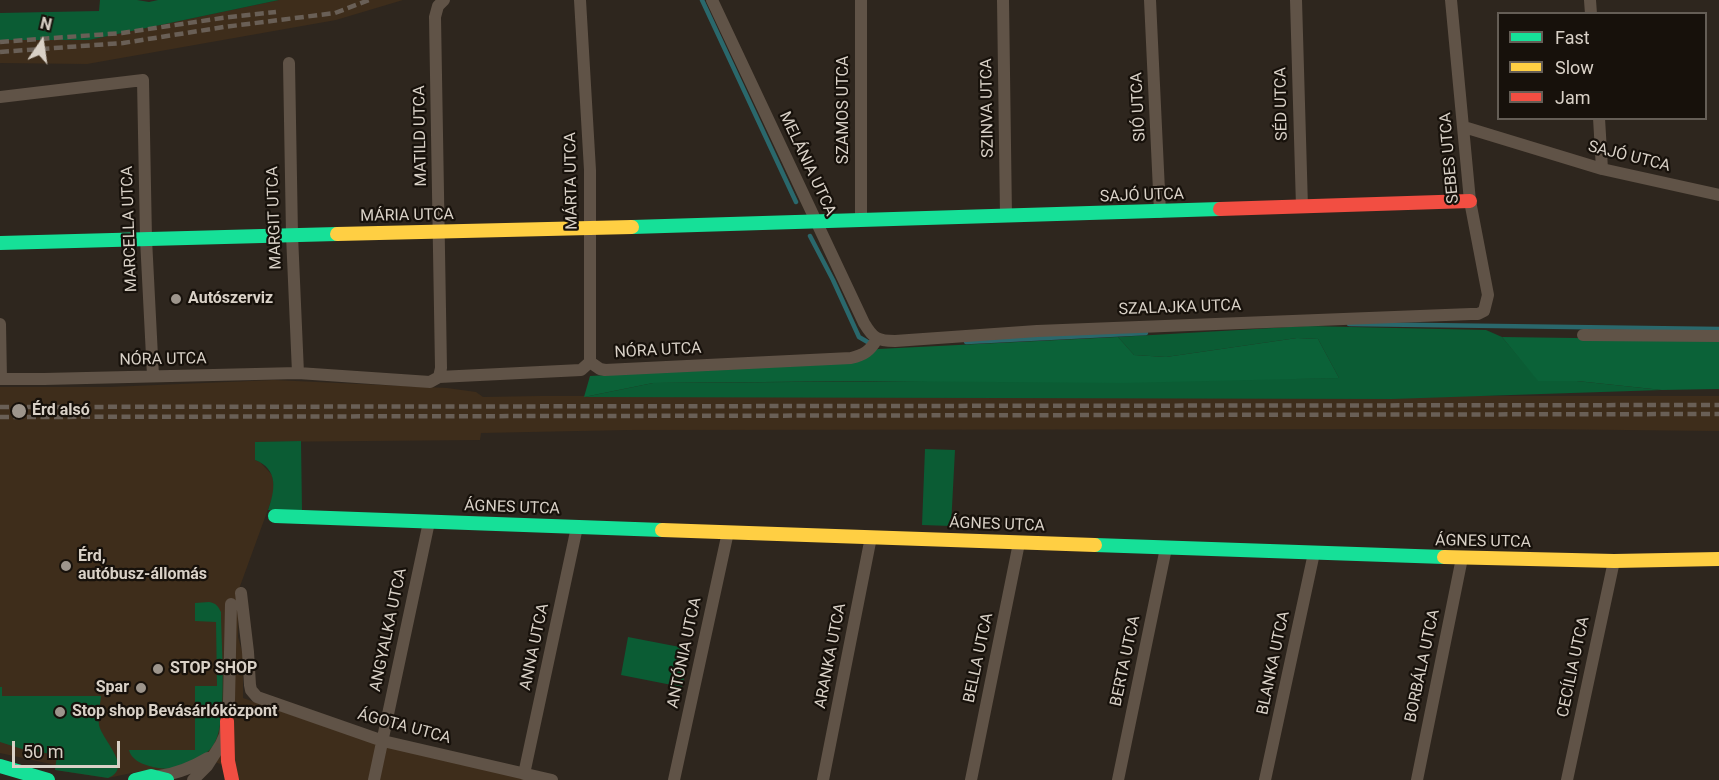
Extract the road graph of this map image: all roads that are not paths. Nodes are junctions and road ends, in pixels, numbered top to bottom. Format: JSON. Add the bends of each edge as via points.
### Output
{"nodes":[{"id":1,"x":444,"y":0,"type":"edge"},
{"id":2,"x":580,"y":0,"type":"edge"},
{"id":3,"x":712,"y":0,"type":"edge"},
{"id":4,"x":861,"y":0,"type":"edge"},
{"id":5,"x":1003,"y":0,"type":"edge"},
{"id":6,"x":1150,"y":0,"type":"edge"},
{"id":7,"x":1296,"y":0,"type":"edge"},
{"id":8,"x":1451,"y":0,"type":"edge"},
{"id":9,"x":289,"y":63,"type":"dead end"},
{"id":10,"x":0,"y":97,"type":"edge"},
{"id":11,"x":1599,"y":120,"type":"edge"},
{"id":12,"x":1464,"y":127,"type":"junction"},
{"id":13,"x":1602,"y":169,"type":"junction"},
{"id":14,"x":1719,"y":195,"type":"edge"},
{"id":15,"x":1470,"y":201,"type":"junction"},
{"id":16,"x":1302,"y":207,"type":"junction"},
{"id":17,"x":1160,"y":212,"type":"junction"},
{"id":18,"x":1006,"y":216,"type":"junction"},
{"id":19,"x":814,"y":220,"type":"junction"},
{"id":20,"x":861,"y":220,"type":"junction"},
{"id":21,"x":590,"y":228,"type":"junction"},
{"id":22,"x":440,"y":232,"type":"junction"},
{"id":23,"x":292,"y":236,"type":"junction"},
{"id":24,"x":146,"y":239,"type":"junction"},
{"id":25,"x":0,"y":243,"type":"edge"},
{"id":26,"x":1484,"y":311,"type":"joint"},
{"id":27,"x":0,"y":324,"type":"edge"},
{"id":28,"x":1583,"y":335,"type":"dead end"},
{"id":29,"x":1719,"y":336,"type":"edge"},
{"id":30,"x":874,"y":344,"type":"junction"},
{"id":31,"x":590,"y":362,"type":"junction"},
{"id":32,"x":298,"y":373,"type":"junction"},
{"id":33,"x":153,"y":376,"type":"junction"},
{"id":34,"x":1,"y":379,"type":"edge"},
{"id":35,"x":437,"y":379,"type":"junction"},
{"id":36,"x":274,"y":516,"type":"dead end"},
{"id":37,"x":429,"y":522,"type":"junction"},
{"id":38,"x":577,"y":527,"type":"junction"},
{"id":39,"x":728,"y":532,"type":"junction"},
{"id":40,"x":871,"y":537,"type":"junction"},
{"id":41,"x":1019,"y":543,"type":"junction"},
{"id":42,"x":1166,"y":548,"type":"junction"},
{"id":43,"x":1314,"y":553,"type":"junction"},
{"id":44,"x":1462,"y":558,"type":"junction"},
{"id":45,"x":1719,"y":559,"type":"edge"},
{"id":46,"x":1614,"y":561,"type":"junction"},
{"id":47,"x":241,"y":593,"type":"dead end"},
{"id":48,"x":231,"y":604,"type":"dead end"},
{"id":49,"x":227,"y":721,"type":"junction"},
{"id":50,"x":383,"y":741,"type":"junction"},
{"id":51,"x":214,"y":754,"type":"junction"},
{"id":52,"x":0,"y":766,"type":"edge"},
{"id":53,"x":524,"y":774,"type":"junction"},
{"id":54,"x":163,"y":778,"type":"edge"},
{"id":55,"x":50,"y":780,"type":"edge"},
{"id":56,"x":135,"y":780,"type":"edge"},
{"id":57,"x":193,"y":780,"type":"edge"},
{"id":58,"x":232,"y":780,"type":"edge"},
{"id":59,"x":374,"y":780,"type":"edge"},
{"id":60,"x":552,"y":780,"type":"edge"},
{"id":61,"x":674,"y":780,"type":"edge"},
{"id":62,"x":823,"y":780,"type":"edge"},
{"id":63,"x":971,"y":780,"type":"edge"},
{"id":64,"x":1118,"y":780,"type":"edge"},
{"id":65,"x":1265,"y":780,"type":"edge"},
{"id":66,"x":1417,"y":780,"type":"edge"},
{"id":67,"x":1567,"y":780,"type":"edge"}],
"edges":[{"from":1,"to":22,"type":"street","name":"MATILD UTCA","via":[[435,17]]},
{"from":2,"to":21,"type":"street","name":"MÁRTA UTCA"},
{"from":3,"to":19,"type":"street","name":"MELÁNIA UTCA"},
{"from":4,"to":20,"type":"street","name":"SZAMOS UTCA"},
{"from":5,"to":18,"type":"street","name":"SZINVA UTCA"},
{"from":6,"to":17,"type":"street","name":"SIÓ UTCA"},
{"from":7,"to":16,"type":"street","name":"SÉD UTCA"},
{"from":8,"to":12,"type":"street","name":"SEBES UTCA"},
{"from":9,"to":23,"type":"street","name":"MARGIT UTCA"},
{"from":10,"to":24,"type":"street","name":"MARCELLA UTCA","via":[[143,80]]},
{"from":11,"to":13,"type":"street"},
{"from":12,"to":13,"type":"street","name":"SAJÓ UTCA"},
{"from":12,"to":15,"type":"street","name":"SEBES UTCA"},
{"from":13,"to":14,"type":"street","name":"SAJÓ UTCA"},
{"from":15,"to":16,"type":"street","name":"SAJÓ UTCA"},
{"from":15,"to":26,"type":"street","name":"SEBES UTCA","via":[[1488,295]]},
{"from":16,"to":17,"type":"street","name":"SAJÓ UTCA"},
{"from":17,"to":18,"type":"street","name":"SAJÓ UTCA"},
{"from":18,"to":20,"type":"street","name":"SAJÓ UTCA"},
{"from":19,"to":20,"type":"street","name":"SAJÓ UTCA"},
{"from":19,"to":21,"type":"street","name":"MÁRIA UTCA"},
{"from":19,"to":30,"type":"street","name":"MELÁNIA UTCA"},
{"from":21,"to":22,"type":"street","name":"MÁRIA UTCA"},
{"from":21,"to":31,"type":"street","name":"MÁRTA UTCA"},
{"from":22,"to":23,"type":"street","name":"MÁRIA UTCA"},
{"from":22,"to":35,"type":"street","name":"MATILD UTCA","via":[[441,368]]},
{"from":23,"to":24,"type":"street","name":"MÁRIA UTCA"},
{"from":23,"to":32,"type":"street","name":"MARGIT UTCA"},
{"from":24,"to":25,"type":"street","name":"MÁRIA UTCA"},
{"from":24,"to":33,"type":"street","name":"MARCELLA UTCA"},
{"from":26,"to":30,"type":"street","name":"SZALAJKA UTCA","via":[[1037,331]]},
{"from":27,"to":34,"type":"street"},
{"from":28,"to":29,"type":"street"},
{"from":30,"to":31,"type":"street","name":"NÓRA UTCA","via":[[861,356],[828,359],[605,370]]},
{"from":31,"to":35,"type":"street","name":"NÓRA UTCA","via":[[581,370]]},
{"from":32,"to":33,"type":"street","name":"NÓRA UTCA"},
{"from":32,"to":35,"type":"street","name":"NÓRA UTCA","via":[[430,382]]},
{"from":33,"to":34,"type":"street","name":"NÓRA UTCA"},
{"from":36,"to":37,"type":"street","name":"ÁGNES UTCA"},
{"from":37,"to":38,"type":"street","name":"ÁGNES UTCA"},
{"from":37,"to":50,"type":"street","name":"ANGYALKA UTCA"},
{"from":38,"to":39,"type":"street","name":"ÁGNES UTCA"},
{"from":38,"to":53,"type":"street","name":"ANNA UTCA"},
{"from":39,"to":40,"type":"street","name":"ÁGNES UTCA"},
{"from":39,"to":61,"type":"street","name":"ANTÓNIA UTCA"},
{"from":40,"to":41,"type":"street","name":"ÁGNES UTCA"},
{"from":40,"to":62,"type":"street","name":"ARANKA UTCA"},
{"from":41,"to":42,"type":"street","name":"ÁGNES UTCA"},
{"from":41,"to":63,"type":"street","name":"BELLA UTCA"},
{"from":42,"to":43,"type":"street","name":"ÁGNES UTCA"},
{"from":42,"to":64,"type":"street","name":"BERTA UTCA"},
{"from":43,"to":44,"type":"street","name":"ÁGNES UTCA"},
{"from":43,"to":65,"type":"street","name":"BLANKA UTCA"},
{"from":44,"to":46,"type":"street","name":"ÁGNES UTCA"},
{"from":44,"to":66,"type":"street","name":"BORBÁLA UTCA"},
{"from":45,"to":46,"type":"street","name":"ÁGNES UTCA"},
{"from":46,"to":67,"type":"street","name":"CECÍLIA UTCA"},
{"from":47,"to":50,"type":"street","name":"ÁGOTA UTCA","via":[[253,693]]},
{"from":48,"to":49,"type":"street"},
{"from":49,"to":51,"type":"street","via":[[225,735]]},
{"from":49,"to":58,"type":"street"},
{"from":50,"to":53,"type":"street","name":"ÁGOTA UTCA"},
{"from":50,"to":59,"type":"street","name":"ANGYALKA UTCA"},
{"from":51,"to":54,"type":"street"},
{"from":51,"to":57,"type":"street"},
{"from":52,"to":55,"type":"street"},
{"from":53,"to":60,"type":"street","name":"ÁGOTA UTCA"},
{"from":54,"to":56,"type":"street"}]}
